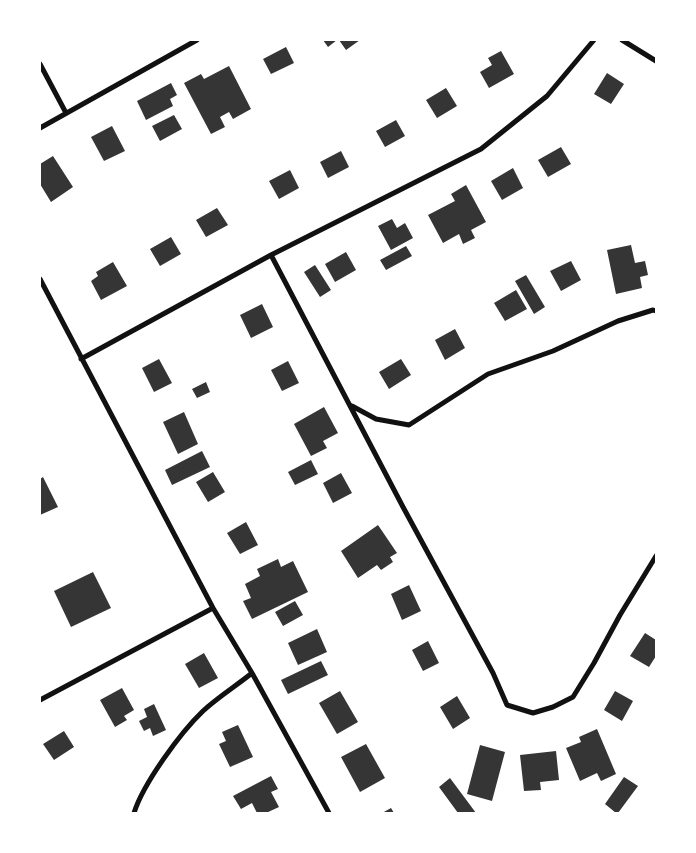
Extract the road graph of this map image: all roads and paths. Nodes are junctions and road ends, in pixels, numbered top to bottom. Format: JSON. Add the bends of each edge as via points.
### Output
{"nodes":[{"id":1,"x":198,"y":40,"type":"edge"},
{"id":2,"x":594,"y":40,"type":"edge"},
{"id":3,"x":622,"y":40,"type":"edge"},
{"id":4,"x":656,"y":61,"type":"edge"},
{"id":5,"x":40,"y":64,"type":"edge"},
{"id":6,"x":66,"y":113,"type":"junction"},
{"id":7,"x":40,"y":128,"type":"edge"},
{"id":8,"x":271,"y":255,"type":"junction"},
{"id":9,"x":40,"y":279,"type":"edge"},
{"id":10,"x":656,"y":311,"type":"edge"},
{"id":11,"x":81,"y":358,"type":"junction"},
{"id":12,"x":349,"y":404,"type":"junction"},
{"id":13,"x":656,"y":556,"type":"edge"},
{"id":14,"x":213,"y":608,"type":"junction"},
{"id":15,"x":252,"y":674,"type":"junction"},
{"id":16,"x":40,"y":700,"type":"edge"},
{"id":17,"x":134,"y":813,"type":"edge"},
{"id":18,"x":328,"y":813,"type":"edge"}],
"edges":[{"from":1,"to":6,"type":"street"},
{"from":2,"to":8,"type":"street","via":[[547,96],[481,149]]},
{"from":3,"to":4,"type":"street"},
{"from":5,"to":6,"type":"street"},
{"from":6,"to":7,"type":"street"},
{"from":8,"to":11,"type":"street"},
{"from":8,"to":12,"type":"street"},
{"from":9,"to":11,"type":"street"},
{"from":10,"to":12,"type":"street","via":[[618,321],[553,351],[488,374],[409,425],[376,420]]},
{"from":11,"to":14,"type":"street"},
{"from":12,"to":13,"type":"street","via":[[507,705],[534,713],[573,697]]},
{"from":14,"to":15,"type":"street"},
{"from":14,"to":16,"type":"street"},
{"from":15,"to":17,"type":"street","via":[[197,718],[170,750],[139,799]]},
{"from":15,"to":18,"type":"street"}]}
